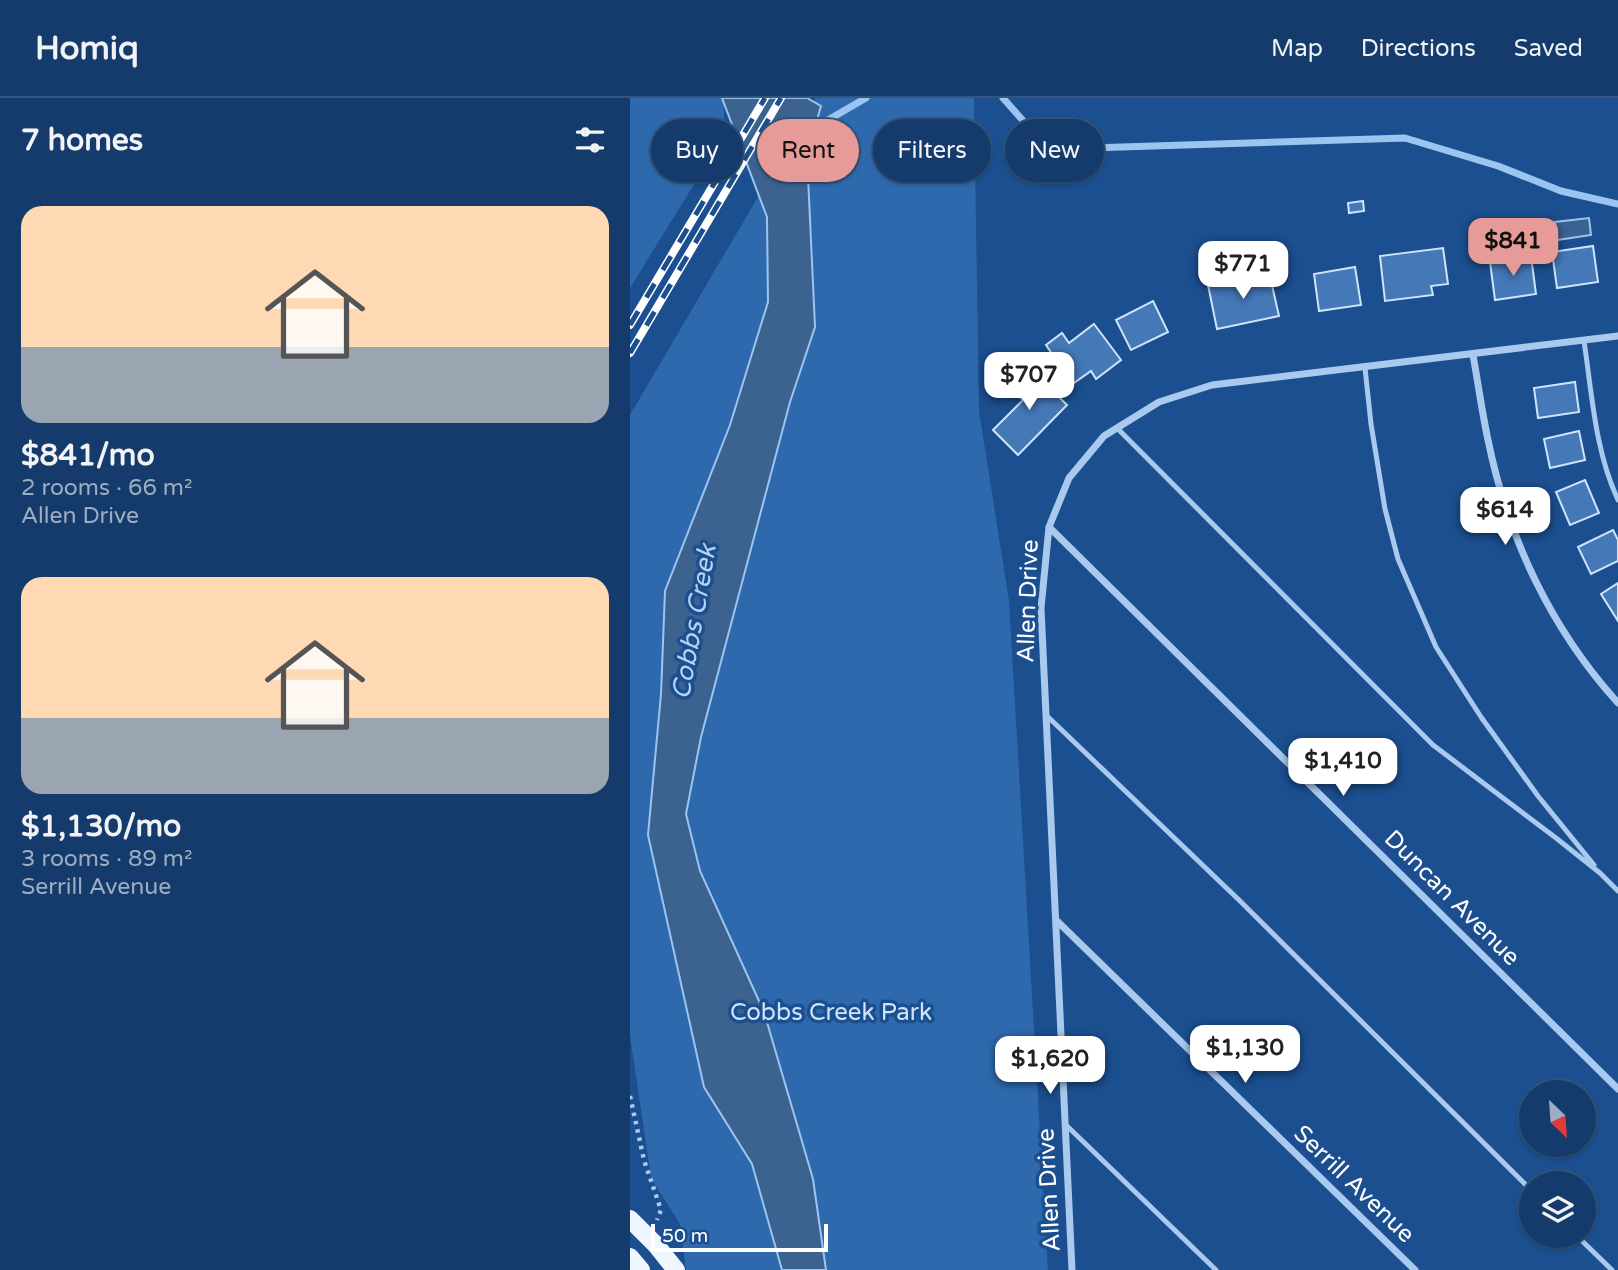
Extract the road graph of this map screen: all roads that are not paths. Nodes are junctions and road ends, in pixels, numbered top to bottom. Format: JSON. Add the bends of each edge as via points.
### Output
{"nodes":[{"id":1,"x":1618,"y":337,"type":"edge"},
{"id":2,"x":1584,"y":341,"type":"junction"},
{"id":3,"x":1474,"y":355,"type":"junction"},
{"id":4,"x":1365,"y":368,"type":"junction"},
{"id":5,"x":1117,"y":428,"type":"junction"},
{"id":6,"x":1618,"y":500,"type":"edge"},
{"id":7,"x":1049,"y":527,"type":"junction"},
{"id":8,"x":1618,"y":703,"type":"edge"},
{"id":9,"x":1046,"y":715,"type":"junction"},
{"id":10,"x":1600,"y":873,"type":"junction"},
{"id":11,"x":1618,"y":891,"type":"edge"},
{"id":12,"x":1056,"y":920,"type":"junction"},
{"id":13,"x":1618,"y":1089,"type":"edge"},
{"id":14,"x":1066,"y":1125,"type":"junction"},
{"id":15,"x":1519,"y":1178,"type":"edge"},
{"id":16,"x":630,"y":1219,"type":"edge"},
{"id":17,"x":1589,"y":1248,"type":"edge"},
{"id":18,"x":630,"y":1257,"type":"edge"},
{"id":19,"x":641,"y":1270,"type":"edge"},
{"id":20,"x":676,"y":1270,"type":"edge"},
{"id":21,"x":1072,"y":1270,"type":"edge"},
{"id":22,"x":1216,"y":1270,"type":"edge"},
{"id":23,"x":1415,"y":1270,"type":"edge"},
{"id":24,"x":1612,"y":1270,"type":"edge"}],
"edges":[{"from":1,"to":2,"type":"street","name":"Allen Drive"},
{"from":2,"to":3,"type":"street","name":"Allen Drive"},
{"from":2,"to":6,"type":"lane","via":[[1598,435]]},
{"from":3,"to":4,"type":"street","name":"Allen Drive"},
{"from":3,"to":8,"type":"street","via":[[1488,441],[1521,549],[1557,622]]},
{"from":4,"to":5,"type":"street","name":"Allen Drive","via":[[1212,385],[1159,402]]},
{"from":4,"to":10,"type":"lane","via":[[1383,497],[1398,559],[1436,647],[1497,740]]},
{"from":5,"to":7,"type":"street","name":"Allen Drive","via":[[1104,436],[1069,478]]},
{"from":5,"to":10,"type":"lane","via":[[1433,745]]},
{"from":7,"to":9,"type":"street","name":"Allen Drive","via":[[1041,608]]},
{"from":7,"to":13,"type":"street","name":"Duncan Avenue"},
{"from":9,"to":12,"type":"street","name":"Allen Drive"},
{"from":9,"to":15,"type":"lane"},
{"from":10,"to":11,"type":"lane"},
{"from":12,"to":14,"type":"street","name":"Allen Drive"},
{"from":12,"to":23,"type":"street","name":"Serrill Avenue"},
{"from":14,"to":21,"type":"street","name":"Allen Drive"},
{"from":14,"to":22,"type":"lane"},
{"from":16,"to":20,"type":"main road"},
{"from":17,"to":24,"type":"lane"},
{"from":18,"to":19,"type":"main road"}]}
